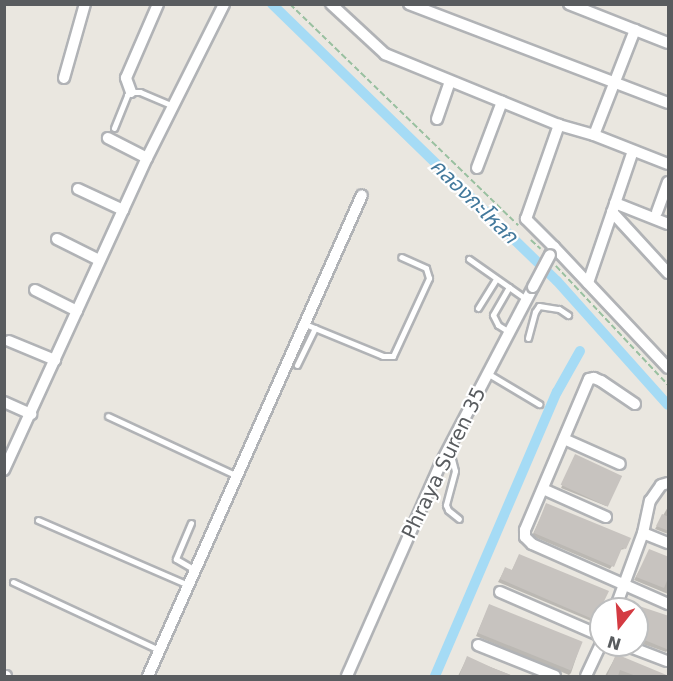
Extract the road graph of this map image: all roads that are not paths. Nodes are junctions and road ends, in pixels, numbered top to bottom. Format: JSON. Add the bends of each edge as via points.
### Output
{"nodes":[{"id":1,"x":85,"y":4,"type":"edge"},
{"id":2,"x":158,"y":4,"type":"edge"},
{"id":3,"x":224,"y":4,"type":"edge"},
{"id":4,"x":331,"y":4,"type":"edge"},
{"id":5,"x":409,"y":4,"type":"edge"},
{"id":6,"x":569,"y":4,"type":"edge"},
{"id":7,"x":635,"y":30,"type":"junction"},
{"id":8,"x":669,"y":43,"type":"edge"},
{"id":9,"x":64,"y":78,"type":"dead end"},
{"id":10,"x":450,"y":82,"type":"junction"},
{"id":11,"x":615,"y":83,"type":"junction"},
{"id":12,"x":131,"y":92,"type":"junction"},
{"id":13,"x":502,"y":102,"type":"junction"},
{"id":14,"x":669,"y":103,"type":"edge"},
{"id":15,"x":173,"y":106,"type":"junction"},
{"id":16,"x":437,"y":119,"type":"dead end"},
{"id":17,"x":559,"y":125,"type":"junction"},
{"id":18,"x":114,"y":128,"type":"dead end"},
{"id":19,"x":594,"y":135,"type":"junction"},
{"id":20,"x":108,"y":138,"type":"dead end"},
{"id":21,"x":633,"y":151,"type":"junction"},
{"id":22,"x":147,"y":158,"type":"junction"},
{"id":23,"x":669,"y":164,"type":"edge"},
{"id":24,"x":477,"y":168,"type":"dead end"},
{"id":25,"x":669,"y":182,"type":"edge"},
{"id":26,"x":78,"y":189,"type":"dead end"},
{"id":27,"x":362,"y":195,"type":"dead end"},
{"id":28,"x":614,"y":208,"type":"junction"},
{"id":29,"x":123,"y":210,"type":"junction"},
{"id":30,"x":657,"y":212,"type":"dead end"},
{"id":31,"x":669,"y":224,"type":"edge"},
{"id":32,"x":57,"y":239,"type":"dead end"},
{"id":33,"x":551,"y":253,"type":"junction"},
{"id":34,"x":401,"y":257,"type":"dead end"},
{"id":35,"x":469,"y":259,"type":"dead end"},
{"id":36,"x":99,"y":260,"type":"junction"},
{"id":37,"x":669,"y":273,"type":"edge"},
{"id":38,"x":496,"y":279,"type":"junction"},
{"id":39,"x":588,"y":283,"type":"junction"},
{"id":40,"x":509,"y":287,"type":"junction"},
{"id":41,"x":35,"y":290,"type":"dead end"},
{"id":42,"x":524,"y":303,"type":"junction"},
{"id":43,"x":478,"y":308,"type":"dead end"},
{"id":44,"x":77,"y":311,"type":"junction"},
{"id":45,"x":535,"y":312,"type":"junction"},
{"id":46,"x":568,"y":315,"type":"dead end"},
{"id":47,"x":304,"y":323,"type":"junction"},
{"id":48,"x":315,"y":328,"type":"junction"},
{"id":49,"x":509,"y":332,"type":"junction"},
{"id":50,"x":528,"y":338,"type":"dead end"},
{"id":51,"x":9,"y":341,"type":"dead end"},
{"id":52,"x":55,"y":360,"type":"junction"},
{"id":53,"x":297,"y":365,"type":"dead end"},
{"id":54,"x":669,"y":368,"type":"edge"},
{"id":55,"x":487,"y":373,"type":"junction"},
{"id":56,"x":4,"y":402,"type":"edge"},
{"id":57,"x":539,"y":404,"type":"dead end"},
{"id":58,"x":635,"y":404,"type":"dead end"},
{"id":59,"x":32,"y":414,"type":"junction"},
{"id":60,"x":108,"y":416,"type":"dead end"},
{"id":61,"x":564,"y":439,"type":"junction"},
{"id":62,"x":446,"y":452,"type":"junction"},
{"id":63,"x":620,"y":464,"type":"dead end"},
{"id":64,"x":5,"y":467,"type":"edge"},
{"id":65,"x":235,"y":475,"type":"junction"},
{"id":66,"x":669,"y":483,"type":"edge"},
{"id":67,"x":543,"y":489,"type":"junction"},
{"id":68,"x":606,"y":517,"type":"dead end"},
{"id":69,"x":459,"y":519,"type":"dead end"},
{"id":70,"x":38,"y":520,"type":"dead end"},
{"id":71,"x":191,"y":523,"type":"dead end"},
{"id":72,"x":643,"y":533,"type":"junction"},
{"id":73,"x":669,"y":543,"type":"edge"},
{"id":74,"x":195,"y":570,"type":"junction"},
{"id":75,"x":13,"y":582,"type":"dead end"},
{"id":76,"x":188,"y":585,"type":"junction"},
{"id":77,"x":625,"y":585,"type":"junction"},
{"id":78,"x":500,"y":592,"type":"dead end"},
{"id":79,"x":620,"y":597,"type":"edge"},
{"id":80,"x":669,"y":604,"type":"edge"},
{"id":81,"x":589,"y":631,"type":"edge"},
{"id":82,"x":478,"y":645,"type":"dead end"},
{"id":83,"x":159,"y":650,"type":"junction"},
{"id":84,"x":649,"y":655,"type":"edge"},
{"id":85,"x":595,"y":657,"type":"edge"},
{"id":86,"x":667,"y":662,"type":"edge"},
{"id":87,"x":148,"y":676,"type":"edge"},
{"id":88,"x":347,"y":676,"type":"edge"},
{"id":89,"x":555,"y":676,"type":"edge"},
{"id":90,"x":586,"y":676,"type":"edge"}],
"edges":[{"from":1,"to":9,"type":"street"},
{"from":2,"to":12,"type":"street","via":[[126,78]]},
{"from":3,"to":15,"type":"street"},
{"from":4,"to":10,"type":"street","via":[[385,54]]},
{"from":5,"to":11,"type":"street"},
{"from":6,"to":7,"type":"street"},
{"from":7,"to":8,"type":"street"},
{"from":7,"to":11,"type":"street"},
{"from":10,"to":13,"type":"street"},
{"from":10,"to":16,"type":"street"},
{"from":11,"to":14,"type":"street"},
{"from":11,"to":19,"type":"street"},
{"from":12,"to":15,"type":"lane"},
{"from":12,"to":18,"type":"lane","via":[[126,95]]},
{"from":13,"to":17,"type":"street"},
{"from":13,"to":24,"type":"street"},
{"from":15,"to":22,"type":"street"},
{"from":17,"to":19,"type":"street"},
{"from":17,"to":33,"type":"street","via":[[526,219]]},
{"from":19,"to":21,"type":"street"},
{"from":20,"to":22,"type":"street"},
{"from":21,"to":23,"type":"street"},
{"from":21,"to":28,"type":"street"},
{"from":22,"to":29,"type":"street"},
{"from":25,"to":30,"type":"street"},
{"from":26,"to":29,"type":"street"},
{"from":27,"to":47,"type":"street"},
{"from":28,"to":31,"type":"street"},
{"from":28,"to":37,"type":"street"},
{"from":28,"to":39,"type":"street"},
{"from":29,"to":36,"type":"street"},
{"from":32,"to":36,"type":"street"},
{"from":33,"to":39,"type":"street"},
{"from":33,"to":42,"type":"street","name":"Phraya Suren 35","bridge":true},
{"from":34,"to":48,"type":"lane","via":[[426,268],[429,278],[393,356],[383,356]]},
{"from":35,"to":38,"type":"lane"},
{"from":36,"to":44,"type":"street"},
{"from":38,"to":40,"type":"lane"},
{"from":38,"to":43,"type":"lane"},
{"from":39,"to":54,"type":"street"},
{"from":40,"to":42,"type":"lane"},
{"from":40,"to":49,"type":"lane","via":[[493,319]]},
{"from":41,"to":44,"type":"street"},
{"from":42,"to":45,"type":"lane"},
{"from":42,"to":49,"type":"street","name":"Phraya Suren 35"},
{"from":44,"to":52,"type":"street"},
{"from":45,"to":46,"type":"lane","via":[[539,306],[547,306]]},
{"from":45,"to":50,"type":"lane"},
{"from":47,"to":48,"type":"lane"},
{"from":47,"to":65,"type":"street"},
{"from":48,"to":53,"type":"lane"},
{"from":49,"to":55,"type":"street","name":"Phraya Suren 35"},
{"from":51,"to":52,"type":"street"},
{"from":52,"to":59,"type":"street"},
{"from":55,"to":57,"type":"lane"},
{"from":55,"to":62,"type":"street","name":"Phraya Suren 35"},
{"from":56,"to":59,"type":"street"},
{"from":58,"to":61,"type":"street","via":[[591,378]]},
{"from":59,"to":64,"type":"street"},
{"from":60,"to":65,"type":"lane"},
{"from":61,"to":63,"type":"street"},
{"from":61,"to":67,"type":"street"},
{"from":62,"to":69,"type":"lane","via":[[454,471],[446,505]]},
{"from":62,"to":88,"type":"street","name":"Phraya Suren 35"},
{"from":65,"to":74,"type":"street"},
{"from":66,"to":72,"type":"street","via":[[661,485],[650,501]]},
{"from":67,"to":68,"type":"street"},
{"from":67,"to":77,"type":"street","via":[[525,530],[529,543]]},
{"from":70,"to":76,"type":"lane"},
{"from":71,"to":74,"type":"lane","via":[[176,560]]},
{"from":72,"to":73,"type":"street"},
{"from":72,"to":77,"type":"street"},
{"from":74,"to":76,"type":"street"},
{"from":75,"to":83,"type":"lane"},
{"from":76,"to":83,"type":"street"},
{"from":77,"to":79,"type":"street"},
{"from":77,"to":80,"type":"street"},
{"from":78,"to":81,"type":"street"},
{"from":82,"to":89,"type":"street"},
{"from":83,"to":87,"type":"street"},
{"from":84,"to":86,"type":"street"},
{"from":85,"to":90,"type":"street"}]}
